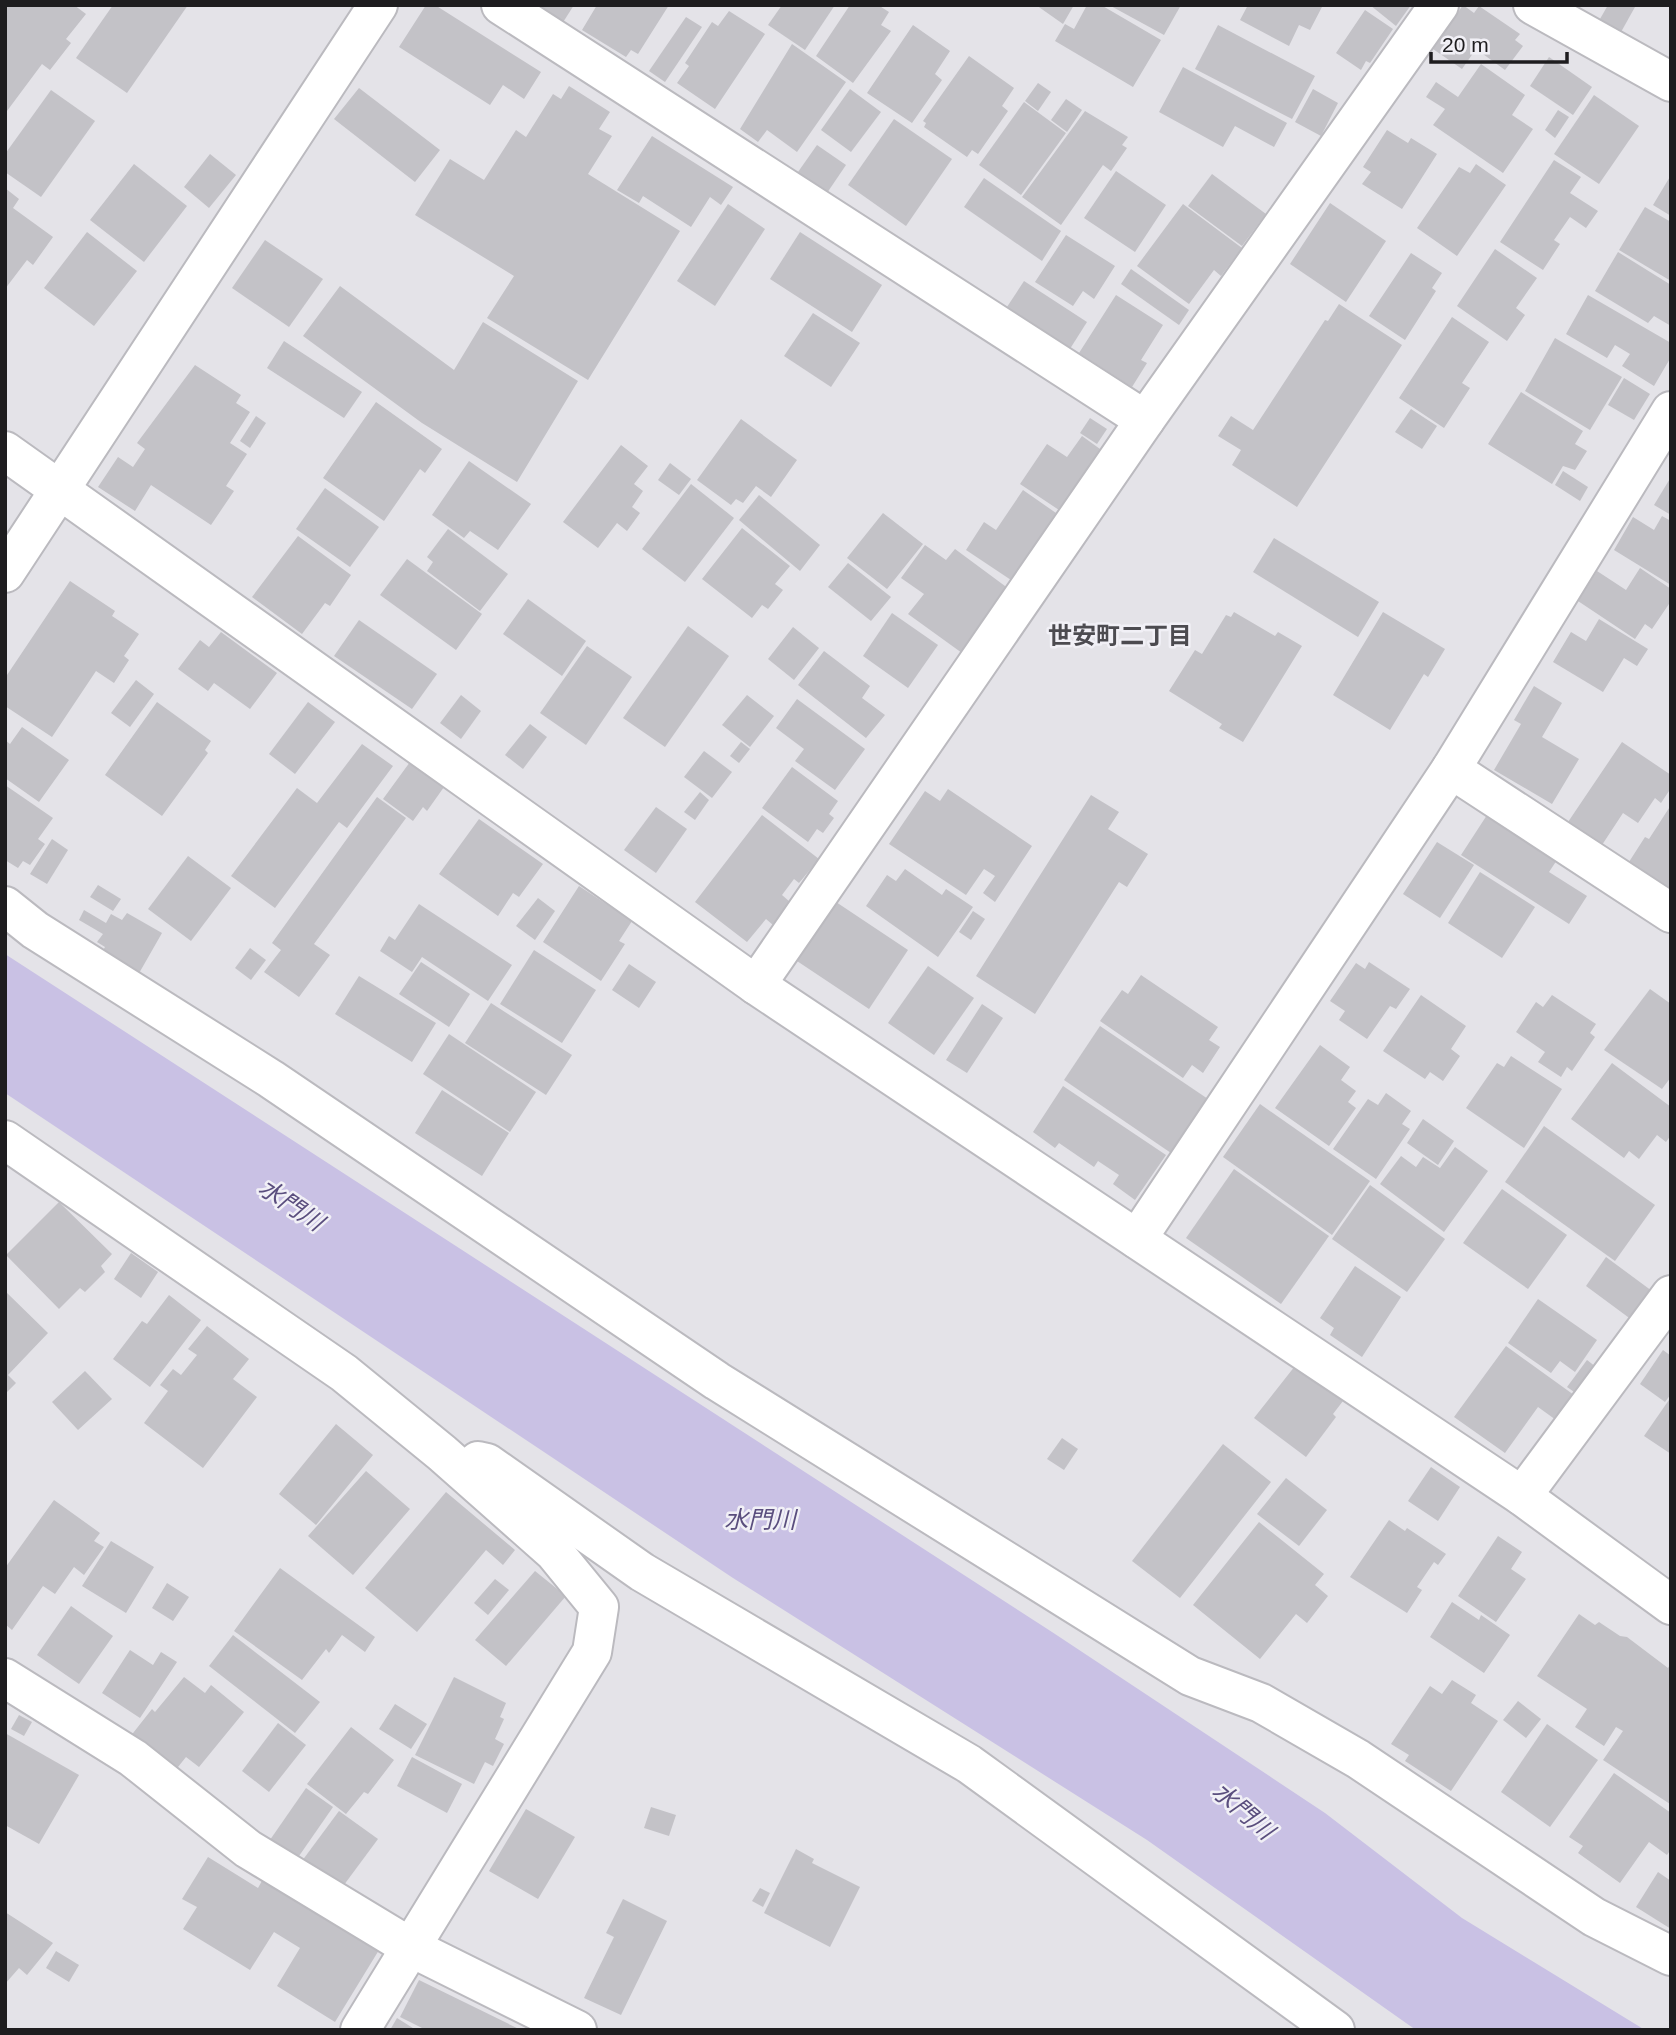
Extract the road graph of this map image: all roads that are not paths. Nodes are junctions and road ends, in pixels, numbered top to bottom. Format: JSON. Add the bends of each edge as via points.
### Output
{"nodes":[{"id":1,"x":378,"y":5,"type":"edge"},
{"id":2,"x":500,"y":5,"type":"edge"},
{"id":3,"x":1439,"y":5,"type":"edge"},
{"id":4,"x":1533,"y":5,"type":"edge"},
{"id":5,"x":1671,"y":82,"type":"edge"},
{"id":6,"x":1671,"y":411,"type":"edge"},
{"id":7,"x":1145,"y":420,"type":"junction"},
{"id":8,"x":5,"y":452,"type":"edge"},
{"id":9,"x":61,"y":489,"type":"junction"},
{"id":10,"x":5,"y":573,"type":"edge"},
{"id":11,"x":1451,"y":769,"type":"junction"},
{"id":12,"x":5,"y":906,"type":"edge"},
{"id":13,"x":1671,"y":913,"type":"edge"},
{"id":14,"x":756,"y":985,"type":"junction"},
{"id":15,"x":5,"y":1140,"type":"edge"},
{"id":16,"x":1137,"y":1239,"type":"junction"},
{"id":17,"x":1671,"y":1295,"type":"edge"},
{"id":18,"x":442,"y":1453,"type":"junction"},
{"id":19,"x":1522,"y":1496,"type":"junction"},
{"id":20,"x":1671,"y":1605,"type":"edge"},
{"id":21,"x":5,"y":1678,"type":"edge"},
{"id":22,"x":410,"y":1947,"type":"junction"},
{"id":23,"x":1671,"y":1956,"type":"edge"},
{"id":24,"x":360,"y":2030,"type":"edge"},
{"id":25,"x":578,"y":2030,"type":"edge"},
{"id":26,"x":1335,"y":2030,"type":"edge"}],
"edges":[{"from":1,"to":9,"type":"street"},
{"from":2,"to":7,"type":"street"},
{"from":3,"to":7,"type":"street"},
{"from":4,"to":5,"type":"street"},
{"from":6,"to":11,"type":"street"},
{"from":7,"to":14,"type":"street"},
{"from":8,"to":9,"type":"street"},
{"from":9,"to":10,"type":"street"},
{"from":9,"to":14,"type":"street"},
{"from":11,"to":13,"type":"street"},
{"from":11,"to":16,"type":"street"},
{"from":12,"to":23,"type":"street","via":[[35,930],[271,1079],[717,1381],[1191,1675],[1261,1703],[1358,1759],[1594,1917]]},
{"from":14,"to":16,"type":"street"},
{"from":15,"to":18,"type":"street","via":[[344,1373]]},
{"from":16,"to":19,"type":"street"},
{"from":17,"to":19,"type":"street"},
{"from":18,"to":22,"type":"street","via":[[554,1552],[598,1607],[592,1652]]},
{"from":18,"to":26,"type":"street","via":[[487,1463],[642,1572],[969,1764]]},
{"from":19,"to":20,"type":"street"},
{"from":21,"to":22,"type":"street","via":[[133,1758],[248,1849]]},
{"from":22,"to":24,"type":"street"},
{"from":22,"to":25,"type":"street"}]}
